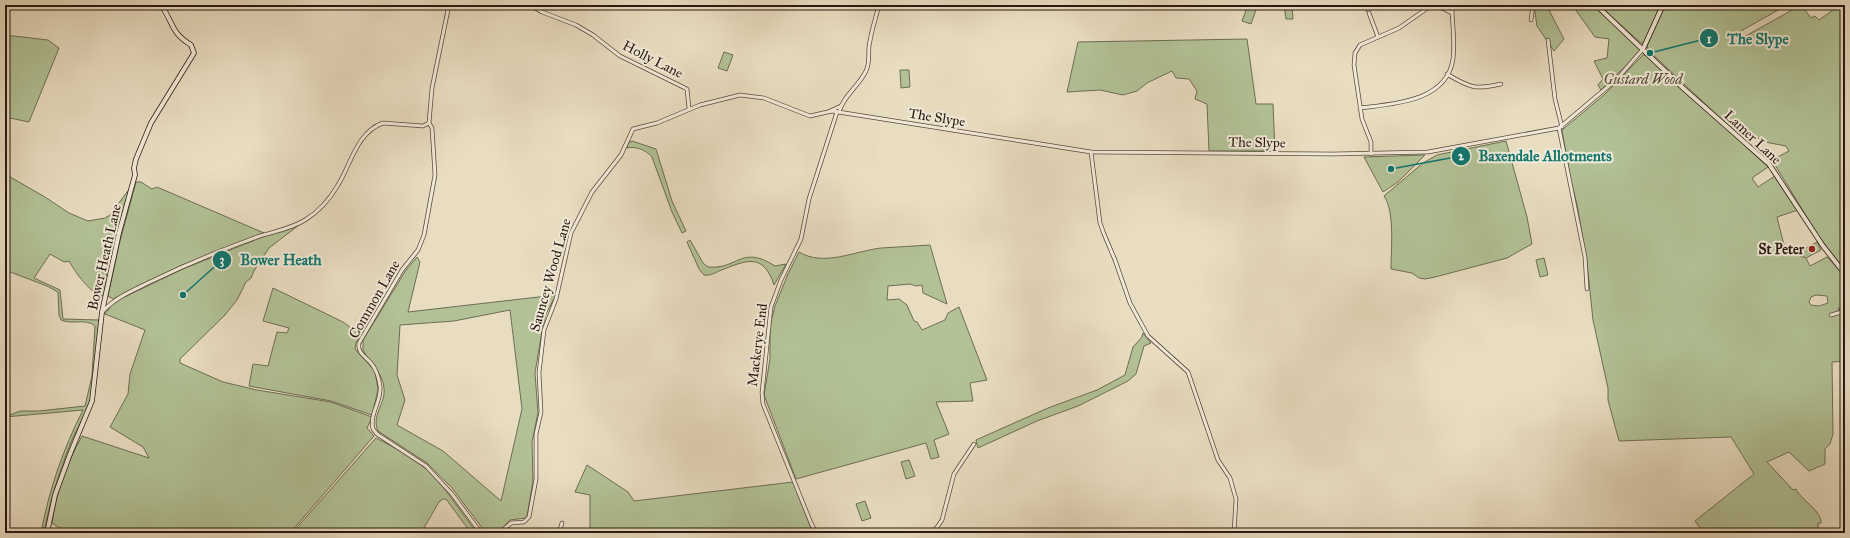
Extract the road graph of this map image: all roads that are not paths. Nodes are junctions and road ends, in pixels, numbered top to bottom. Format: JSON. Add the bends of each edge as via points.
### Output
{"nodes":[{"id":1,"x":161,"y":5,"type":"edge"},
{"id":2,"x":449,"y":5,"type":"edge"},
{"id":3,"x":530,"y":5,"type":"edge"},
{"id":4,"x":880,"y":5,"type":"edge"},
{"id":5,"x":1365,"y":5,"type":"edge"},
{"id":6,"x":1432,"y":5,"type":"edge"},
{"id":7,"x":1436,"y":5,"type":"edge"},
{"id":8,"x":1453,"y":5,"type":"edge"},
{"id":9,"x":1533,"y":5,"type":"edge"},
{"id":10,"x":1596,"y":5,"type":"edge"},
{"id":11,"x":1663,"y":5,"type":"edge"},
{"id":12,"x":1452,"y":13,"type":"junction"},
{"id":13,"x":1531,"y":20,"type":"dead end"},
{"id":14,"x":1378,"y":37,"type":"junction"},
{"id":15,"x":1548,"y":40,"type":"dead end"},
{"id":16,"x":1644,"y":49,"type":"junction"},
{"id":17,"x":1448,"y":74,"type":"junction"},
{"id":18,"x":1501,"y":84,"type":"dead end"},
{"id":19,"x":841,"y":106,"type":"junction"},
{"id":20,"x":689,"y":108,"type":"junction"},
{"id":21,"x":1360,"y":108,"type":"junction"},
{"id":22,"x":830,"y":111,"type":"junction"},
{"id":23,"x":838,"y":112,"type":"junction"},
{"id":24,"x":429,"y":123,"type":"junction"},
{"id":25,"x":1561,"y":128,"type":"junction"},
{"id":26,"x":1091,"y":152,"type":"junction"},
{"id":27,"x":1371,"y":154,"type":"junction"},
{"id":28,"x":1845,"y":274,"type":"edge"},
{"id":29,"x":1587,"y":289,"type":"dead end"},
{"id":30,"x":105,"y":299,"type":"junction"},
{"id":31,"x":111,"y":302,"type":"junction"},
{"id":32,"x":1845,"y":311,"type":"edge"},
{"id":33,"x":102,"y":312,"type":"junction"},
{"id":34,"x":1832,"y":315,"type":"dead end"},
{"id":35,"x":974,"y":444,"type":"dead end"},
{"id":36,"x":562,"y":523,"type":"dead end"},
{"id":37,"x":47,"y":533,"type":"edge"},
{"id":38,"x":480,"y":533,"type":"edge"},
{"id":39,"x":499,"y":533,"type":"edge"},
{"id":40,"x":559,"y":533,"type":"edge"},
{"id":41,"x":816,"y":533,"type":"edge"},
{"id":42,"x":933,"y":533,"type":"edge"},
{"id":43,"x":1234,"y":533,"type":"edge"}],
"edges":[{"from":1,"to":30,"type":"main road","name":"Bower Heath Lane","via":[[175,32],[191,44],[194,54],[158,110],[136,159],[135,175]]},
{"from":2,"to":24,"type":"street","via":[[432,88]]},
{"from":3,"to":20,"type":"street","name":"Holly Lane","via":[[576,25],[620,56],[687,89]]},
{"from":4,"to":19,"type":"street","via":[[870,40],[868,67]]},
{"from":5,"to":14,"type":"street"},
{"from":6,"to":14,"type":"street","via":[[1399,28]]},
{"from":7,"to":12,"type":"street"},
{"from":8,"to":12,"type":"street"},
{"from":9,"to":13,"type":"street"},
{"from":10,"to":16,"type":"main road","name":"Lamer Lane"},
{"from":11,"to":16,"type":"main road"},
{"from":12,"to":17,"type":"street","via":[[1453,60]]},
{"from":14,"to":21,"type":"street","via":[[1360,44],[1355,53],[1354,65]]},
{"from":15,"to":25,"type":"street"},
{"from":16,"to":25,"type":"street","via":[[1617,79]]},
{"from":16,"to":28,"type":"main road","name":"Lamer Lane","via":[[1769,164],[1822,246]]},
{"from":17,"to":18,"type":"street","via":[[1472,88]]},
{"from":17,"to":21,"type":"street","via":[[1429,92],[1414,99]]},
{"from":19,"to":22,"type":"street","name":"Sauncey Wood Lane"},
{"from":19,"to":23,"type":"street","name":"Mackerye End"},
{"from":20,"to":22,"type":"street","name":"Sauncey Wood Lane","via":[[740,95],[764,98],[810,116]]},
{"from":20,"to":39,"type":"street","name":"Sauncey Wood Lane","via":[[662,121],[632,129],[621,156],[592,192],[579,215],[571,233],[556,299],[544,330],[539,373],[541,412],[536,434],[536,479],[529,517],[524,522],[511,523]]},
{"from":21,"to":27,"type":"street","via":[[1363,124],[1372,144]]},
{"from":22,"to":23,"type":"street","name":"Sauncey Wood Lane"},
{"from":23,"to":26,"type":"street","name":"The Slype"},
{"from":23,"to":41,"type":"street","name":"Mackerye End","via":[[809,199],[801,239],[771,307],[762,388],[764,404]]},
{"from":24,"to":31,"type":"street","via":[[423,126],[383,123],[377,125],[354,151],[339,185],[325,203],[304,221],[208,256]]},
{"from":24,"to":38,"type":"street","name":"Common Lane","via":[[432,128],[435,175],[424,235],[418,250],[402,270],[358,347],[363,356],[372,363],[380,386],[380,395],[373,416],[373,429],[408,452],[435,475]]},
{"from":25,"to":27,"type":"street","name":"The Slype","via":[[1428,152]]},
{"from":25,"to":29,"type":"street","via":[[1585,257]]},
{"from":26,"to":27,"type":"street","name":"The Slype"},
{"from":26,"to":43,"type":"street","via":[[1100,223],[1104,234],[1130,303],[1148,336],[1188,372],[1218,460],[1230,478],[1236,499]]},
{"from":30,"to":31,"type":"street"},
{"from":30,"to":33,"type":"main road","name":"Bower Heath Lane"},
{"from":31,"to":33,"type":"street"},
{"from":32,"to":34,"type":"street"},
{"from":33,"to":37,"type":"main road","name":"Bower Heath Lane","via":[[92,401],[55,496]]},
{"from":35,"to":42,"type":"street","via":[[954,474],[942,520]]},
{"from":36,"to":40,"type":"street"}]}
